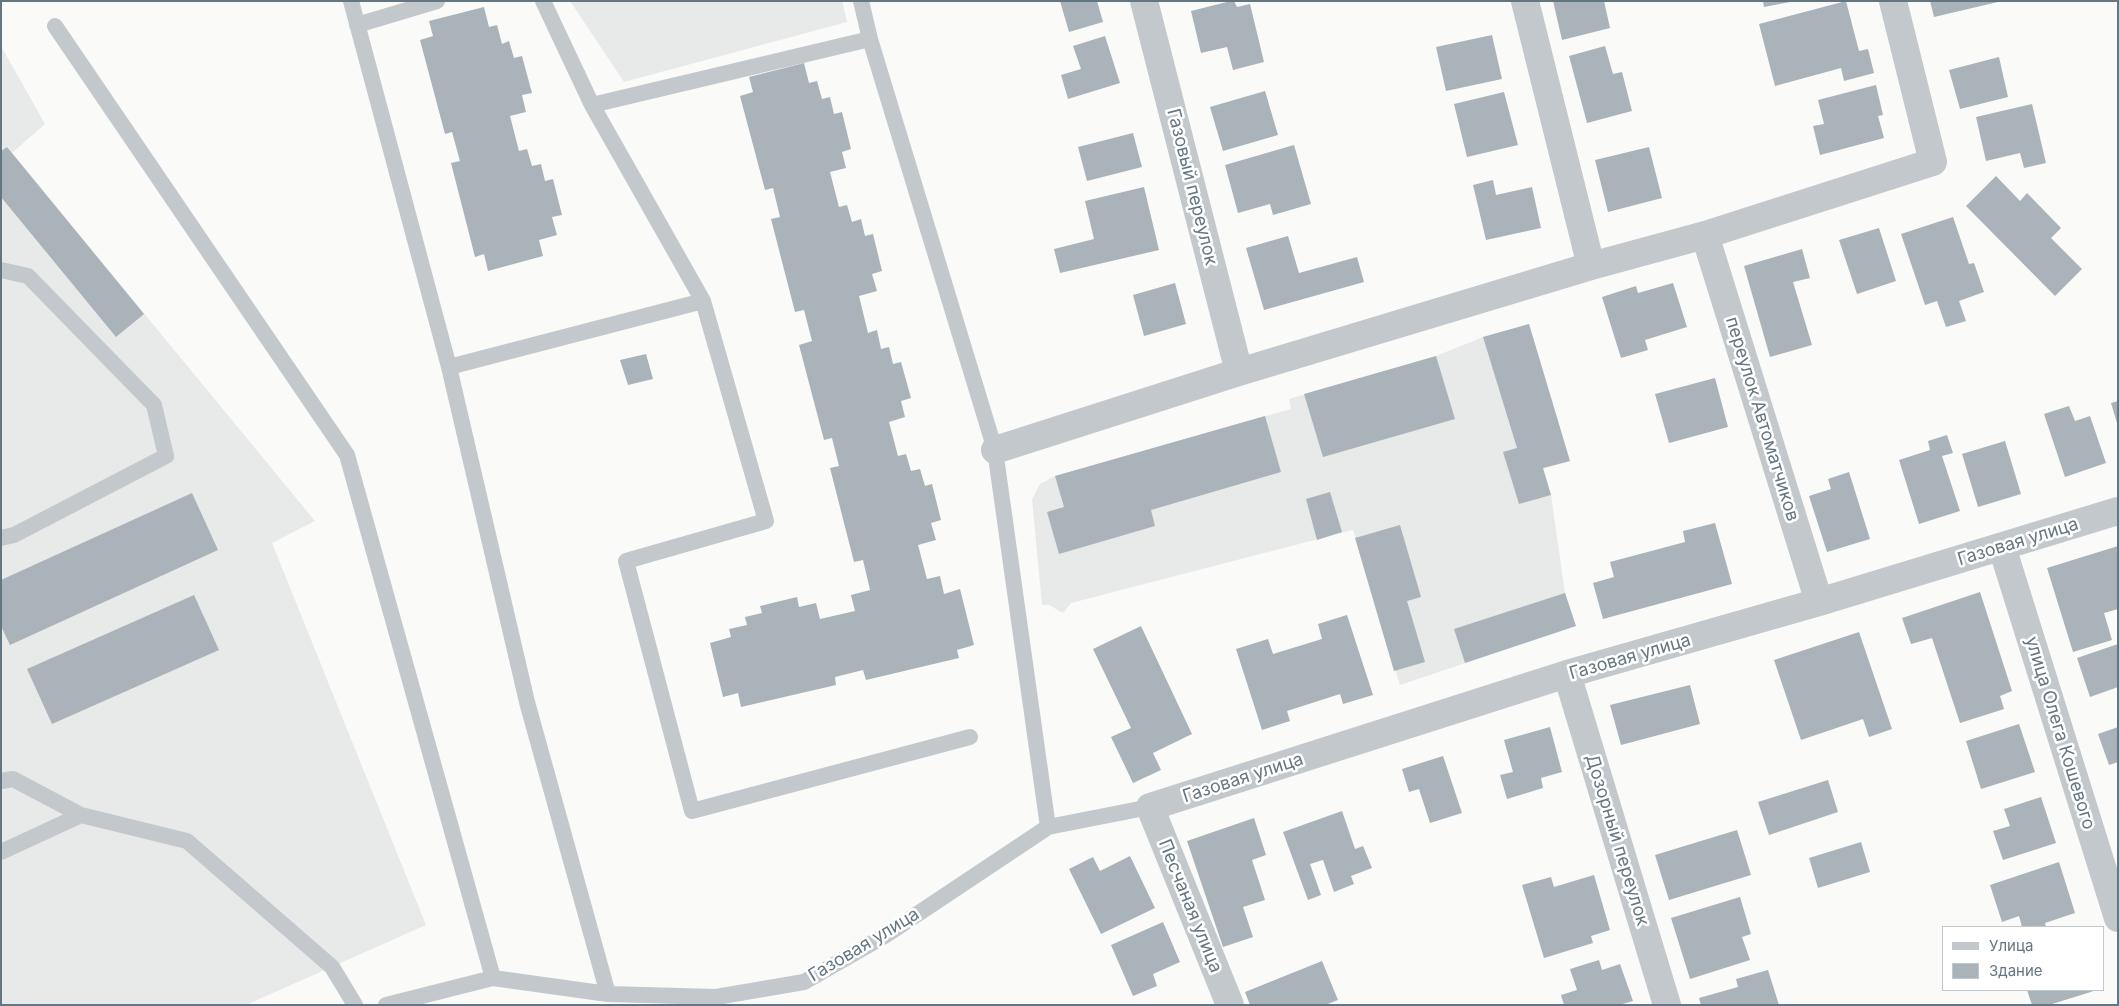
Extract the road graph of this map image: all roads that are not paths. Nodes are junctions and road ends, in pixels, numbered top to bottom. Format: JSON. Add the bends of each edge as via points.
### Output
{"nodes":[{"id":1,"x":351,"y":1,"type":"edge"},
{"id":2,"x":437,"y":1,"type":"edge"},
{"id":3,"x":543,"y":1,"type":"edge"},
{"id":4,"x":860,"y":1,"type":"edge"},
{"id":5,"x":1144,"y":1,"type":"edge"},
{"id":6,"x":1525,"y":1,"type":"edge"},
{"id":7,"x":1893,"y":1,"type":"edge"},
{"id":8,"x":357,"y":25,"type":"junction"},
{"id":9,"x":55,"y":26,"type":"dead end"},
{"id":10,"x":870,"y":39,"type":"junction"},
{"id":11,"x":592,"y":105,"type":"junction"},
{"id":12,"x":1705,"y":235,"type":"junction"},
{"id":13,"x":1592,"y":266,"type":"junction"},
{"id":14,"x":1,"y":270,"type":"edge"},
{"id":15,"x":703,"y":301,"type":"junction"},
{"id":16,"x":449,"y":367,"type":"junction"},
{"id":17,"x":1239,"y":372,"type":"junction"},
{"id":18,"x":995,"y":450,"type":"junction"},
{"id":19,"x":2118,"y":511,"type":"edge"},
{"id":20,"x":1,"y":538,"type":"edge"},
{"id":21,"x":2002,"y":547,"type":"junction"},
{"id":22,"x":1820,"y":602,"type":"junction"},
{"id":23,"x":1567,"y":674,"type":"junction"},
{"id":24,"x":970,"y":737,"type":"dead end"},
{"id":25,"x":1,"y":781,"type":"edge"},
{"id":26,"x":1150,"y":808,"type":"junction"},
{"id":27,"x":82,"y":815,"type":"junction"},
{"id":28,"x":1048,"y":827,"type":"junction"},
{"id":29,"x":1,"y":852,"type":"edge"},
{"id":30,"x":2118,"y":918,"type":"edge"},
{"id":31,"x":493,"y":978,"type":"junction"},
{"id":32,"x":608,"y":994,"type":"junction"},
{"id":33,"x":354,"y":1005,"type":"edge"},
{"id":34,"x":386,"y":1005,"type":"edge"},
{"id":35,"x":1230,"y":1005,"type":"edge"},
{"id":36,"x":1667,"y":1005,"type":"edge"}],
"edges":[{"from":1,"to":8,"type":"lane"},
{"from":2,"to":8,"type":"lane"},
{"from":3,"to":11,"type":"lane"},
{"from":4,"to":10,"type":"lane"},
{"from":5,"to":17,"type":"street","name":"Газовый переулок"},
{"from":6,"to":13,"type":"street"},
{"from":7,"to":12,"type":"street","via":[[1933,162]]},
{"from":8,"to":16,"type":"lane"},
{"from":9,"to":31,"type":"lane","via":[[347,455]]},
{"from":10,"to":11,"type":"lane"},
{"from":10,"to":18,"type":"lane"},
{"from":11,"to":15,"type":"lane"},
{"from":12,"to":13,"type":"street"},
{"from":12,"to":22,"type":"street","name":"переулок Автоматчиков"},
{"from":13,"to":17,"type":"street"},
{"from":14,"to":20,"type":"lane","via":[[28,276],[154,405],[166,456],[14,535]]},
{"from":15,"to":16,"type":"lane"},
{"from":15,"to":24,"type":"lane","via":[[766,521],[626,561],[692,811]]},
{"from":16,"to":32,"type":"lane","via":[[527,702]]},
{"from":17,"to":18,"type":"street"},
{"from":18,"to":28,"type":"lane"},
{"from":19,"to":21,"type":"street","name":"Газовая улица"},
{"from":21,"to":22,"type":"street","name":"Газовая улица"},
{"from":21,"to":30,"type":"street","name":"улица Олега Кошевого"},
{"from":22,"to":23,"type":"street","name":"Газовая улица"},
{"from":23,"to":26,"type":"street","name":"Газовая улица"},
{"from":23,"to":36,"type":"street","name":"Дозорный переулок"},
{"from":25,"to":27,"type":"lane","via":[[13,779]]},
{"from":26,"to":28,"type":"lane","name":"Газовая улица"},
{"from":26,"to":35,"type":"street","name":"Песчаная улица"},
{"from":27,"to":29,"type":"lane"},
{"from":27,"to":33,"type":"lane","via":[[187,841],[332,967]]},
{"from":28,"to":32,"type":"lane","name":"Газовая улица","via":[[886,935],[804,982],[716,997]]},
{"from":31,"to":32,"type":"lane","name":"Газовая улица"},
{"from":31,"to":34,"type":"lane","name":"Газовая улица"}]}
